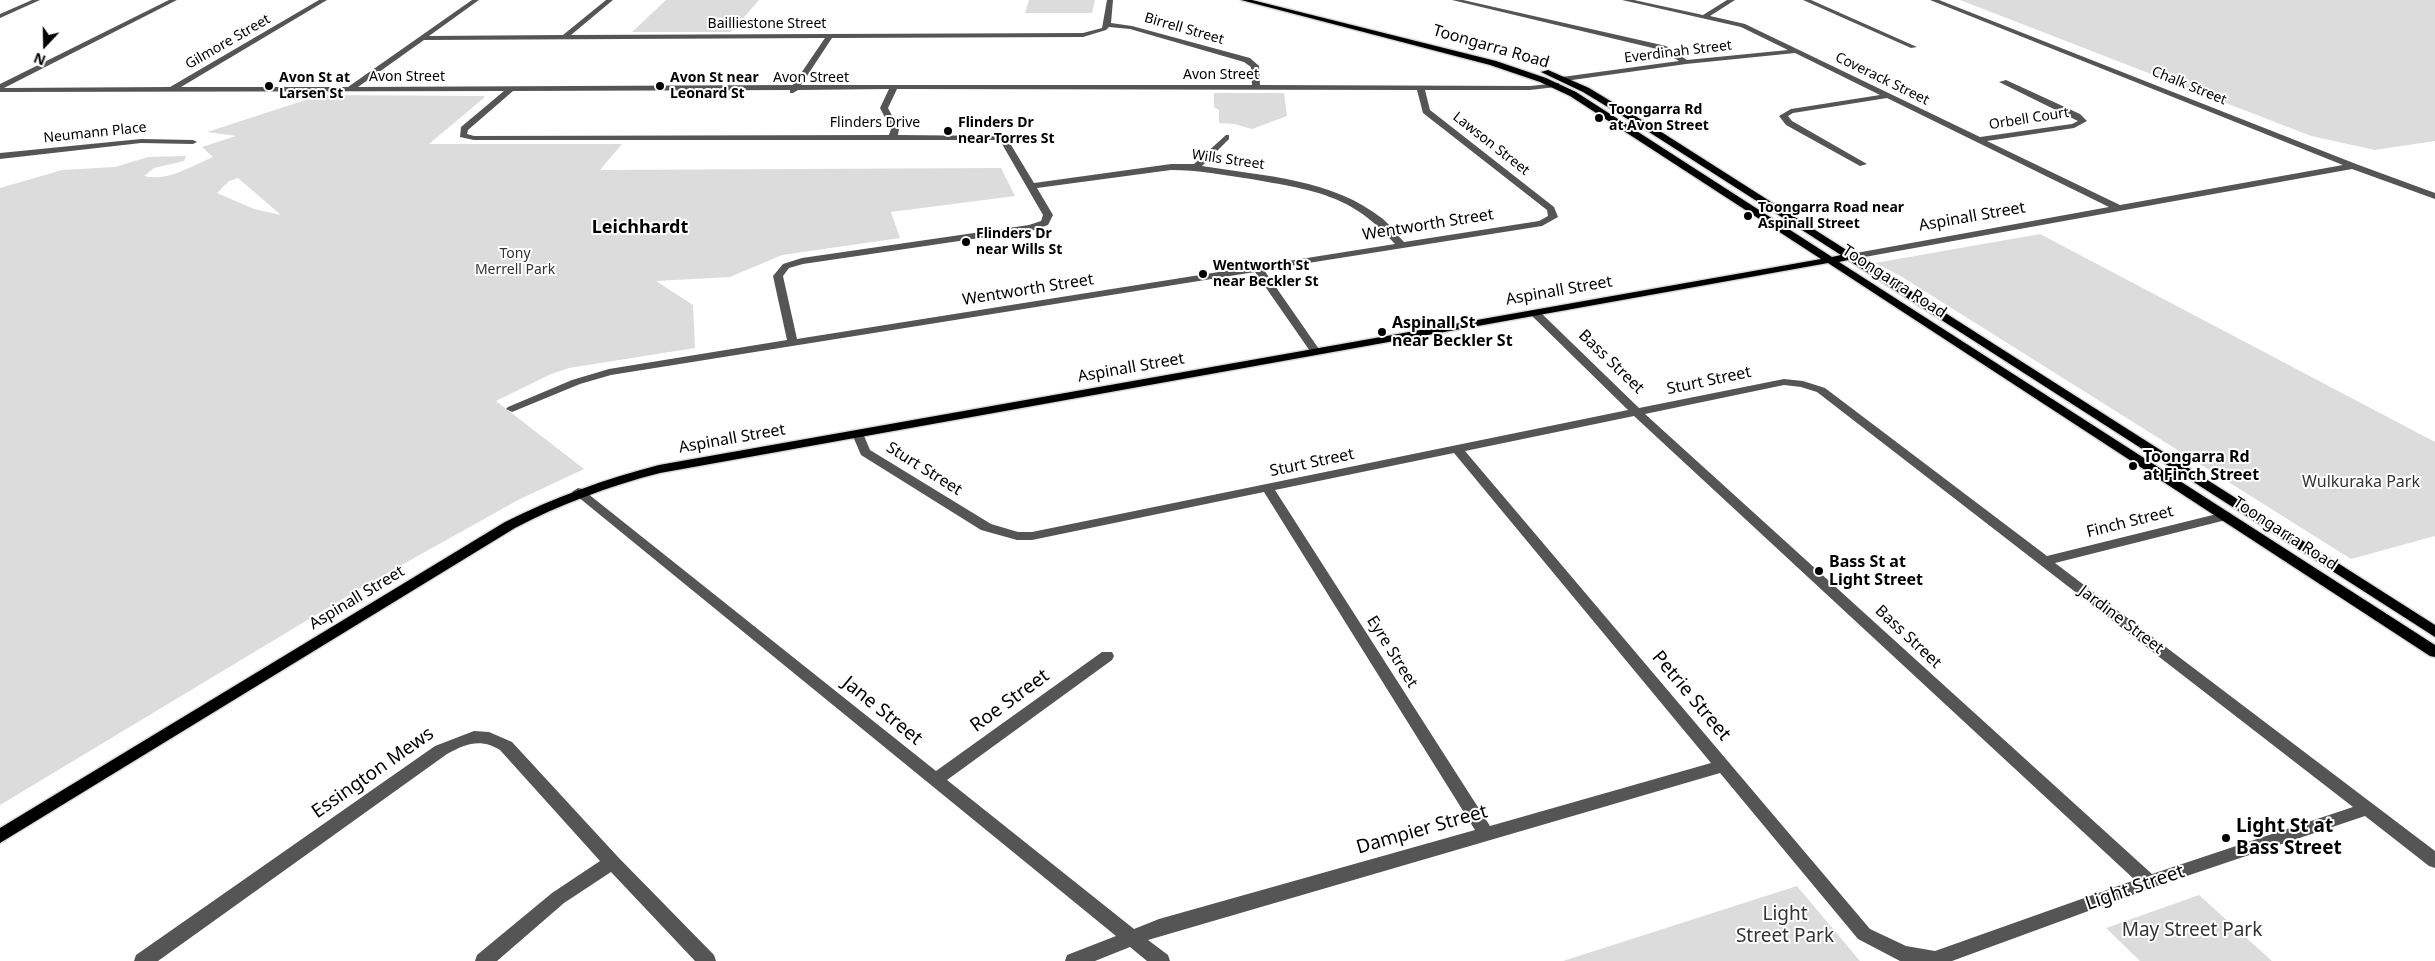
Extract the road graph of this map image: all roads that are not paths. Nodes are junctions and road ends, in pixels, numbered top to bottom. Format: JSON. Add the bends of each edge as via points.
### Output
{"nodes":[{"id":1,"x":37,"y":0,"type":"edge"},
{"id":2,"x":174,"y":0,"type":"edge"},
{"id":3,"x":324,"y":0,"type":"edge"},
{"id":4,"x":476,"y":0,"type":"edge"},
{"id":5,"x":610,"y":0,"type":"edge"},
{"id":6,"x":1110,"y":0,"type":"edge"},
{"id":7,"x":1244,"y":0,"type":"edge"},
{"id":8,"x":1266,"y":0,"type":"edge"},
{"id":9,"x":1455,"y":0,"type":"edge"},
{"id":10,"x":1625,"y":0,"type":"edge"},
{"id":11,"x":1732,"y":0,"type":"edge"},
{"id":12,"x":1806,"y":0,"type":"edge"},
{"id":13,"x":1934,"y":0,"type":"edge"},
{"id":14,"x":0,"y":16,"type":"edge"},
{"id":15,"x":1704,"y":17,"type":"junction"},
{"id":16,"x":1107,"y":25,"type":"junction"},
{"id":17,"x":565,"y":37,"type":"junction"},
{"id":18,"x":829,"y":37,"type":"junction"},
{"id":19,"x":424,"y":38,"type":"junction"},
{"id":20,"x":1913,"y":47,"type":"dead end"},
{"id":21,"x":1794,"y":51,"type":"junction"},
{"id":22,"x":1686,"y":62,"type":"junction"},
{"id":23,"x":1565,"y":79,"type":"junction"},
{"id":24,"x":1543,"y":80,"type":"junction"},
{"id":25,"x":2003,"y":82,"type":"dead end"},
{"id":26,"x":1556,"y":85,"type":"junction"},
{"id":27,"x":1420,"y":87,"type":"junction"},
{"id":28,"x":1484,"y":87,"type":"junction"},
{"id":29,"x":1256,"y":88,"type":"junction"},
{"id":30,"x":0,"y":89,"type":"edge"},
{"id":31,"x":510,"y":89,"type":"junction"},
{"id":32,"x":794,"y":89,"type":"junction"},
{"id":33,"x":894,"y":89,"type":"junction"},
{"id":34,"x":170,"y":90,"type":"junction"},
{"id":35,"x":348,"y":90,"type":"junction"},
{"id":36,"x":1888,"y":96,"type":"junction"},
{"id":37,"x":1226,"y":136,"type":"dead end"},
{"id":38,"x":893,"y":137,"type":"junction"},
{"id":39,"x":1978,"y":140,"type":"junction"},
{"id":40,"x":193,"y":142,"type":"dead end"},
{"id":41,"x":0,"y":156,"type":"edge"},
{"id":42,"x":1863,"y":164,"type":"dead end"},
{"id":43,"x":2353,"y":166,"type":"junction"},
{"id":44,"x":1196,"y":167,"type":"junction"},
{"id":45,"x":1032,"y":186,"type":"junction"},
{"id":46,"x":2435,"y":196,"type":"edge"},
{"id":47,"x":2118,"y":208,"type":"junction"},
{"id":48,"x":1553,"y":217,"type":"joint"},
{"id":49,"x":1402,"y":246,"type":"junction"},
{"id":50,"x":1848,"y":257,"type":"junction"},
{"id":51,"x":1828,"y":260,"type":"junction"},
{"id":52,"x":1258,"y":269,"type":"junction"},
{"id":53,"x":1535,"y":313,"type":"junction"},
{"id":54,"x":793,"y":344,"type":"junction"},
{"id":55,"x":1316,"y":352,"type":"junction"},
{"id":56,"x":1803,"y":384,"type":"joint"},
{"id":57,"x":512,"y":410,"type":"dead end"},
{"id":58,"x":1637,"y":412,"type":"junction"},
{"id":59,"x":858,"y":434,"type":"junction"},
{"id":60,"x":1458,"y":450,"type":"junction"},
{"id":61,"x":1268,"y":489,"type":"junction"},
{"id":62,"x":578,"y":492,"type":"junction"},
{"id":63,"x":2225,"y":516,"type":"junction"},
{"id":64,"x":2044,"y":561,"type":"junction"},
{"id":65,"x":2435,"y":632,"type":"edge"},
{"id":66,"x":2435,"y":652,"type":"edge"},
{"id":67,"x":1107,"y":656,"type":"dead end"},
{"id":68,"x":1723,"y":766,"type":"junction"},
{"id":69,"x":936,"y":779,"type":"junction"},
{"id":70,"x":2367,"y":809,"type":"junction"},
{"id":71,"x":1486,"y":834,"type":"junction"},
{"id":72,"x":0,"y":836,"type":"edge"},
{"id":73,"x":2435,"y":861,"type":"edge"},
{"id":74,"x":612,"y":862,"type":"junction"},
{"id":75,"x":2149,"y":882,"type":"junction"},
{"id":76,"x":1133,"y":937,"type":"junction"},
{"id":77,"x":1903,"y":954,"type":"joint"},
{"id":78,"x":142,"y":961,"type":"edge"},
{"id":79,"x":484,"y":961,"type":"edge"},
{"id":80,"x":707,"y":961,"type":"edge"},
{"id":81,"x":1074,"y":961,"type":"edge"},
{"id":82,"x":1161,"y":961,"type":"edge"}],
"edges":[{"from":1,"to":14,"type":"street"},
{"from":2,"to":30,"type":"street"},
{"from":3,"to":34,"type":"street","name":"Gilmore Street"},
{"from":4,"to":19,"type":"street"},
{"from":5,"to":17,"type":"street"},
{"from":6,"to":16,"type":"street"},
{"from":7,"to":24,"type":"main road","name":"Toongarra Road","via":[[1493,63]]},
{"from":8,"to":23,"type":"main road","name":"Toongarra Road","via":[[1516,63]]},
{"from":9,"to":22,"type":"street","via":[[1662,48]]},
{"from":10,"to":15,"type":"street","name":"Coverack Street"},
{"from":11,"to":15,"type":"street"},
{"from":12,"to":20,"type":"street"},
{"from":13,"to":43,"type":"street","name":"Chalk Street"},
{"from":15,"to":21,"type":"street","name":"Coverack Street","via":[[1743,25]]},
{"from":16,"to":18,"type":"street","name":"Bailliestone Street","via":[[1104,29],[1083,35]]},
{"from":16,"to":29,"type":"street","name":"Birrell Street","via":[[1130,27],[1247,60],[1255,66]]},
{"from":17,"to":18,"type":"street","name":"Bailliestone Street"},
{"from":17,"to":19,"type":"street","name":"Bailliestone Street"},
{"from":18,"to":32,"type":"street"},
{"from":19,"to":35,"type":"street"},
{"from":21,"to":22,"type":"street","name":"Everdinah Street"},
{"from":21,"to":36,"type":"street","name":"Coverack Street"},
{"from":22,"to":23,"type":"street","name":"Everdinah Street"},
{"from":23,"to":24,"type":"main road"},
{"from":23,"to":26,"type":"main road"},
{"from":23,"to":50,"type":"main road","name":"Toongarra Road","via":[[1652,130]]},
{"from":24,"to":26,"type":"main road","name":"Toongarra Road"},
{"from":24,"to":28,"type":"street","name":"Avon Street"},
{"from":25,"to":39,"type":"street","name":"Orbell Court","via":[[2083,121],[2074,126]]},
{"from":26,"to":28,"type":"street","name":"Avon Street"},
{"from":26,"to":51,"type":"main road","name":"Toongarra Road","via":[[1616,119]]},
{"from":27,"to":28,"type":"street","name":"Avon Street"},
{"from":27,"to":29,"type":"street","name":"Avon Street"},
{"from":27,"to":48,"type":"street","name":"Lawson Street","via":[[1426,111],[1551,209]]},
{"from":29,"to":33,"type":"street","name":"Avon Street"},
{"from":30,"to":34,"type":"street","name":"Avon Street"},
{"from":31,"to":32,"type":"street","name":"Avon Street"},
{"from":31,"to":35,"type":"street","name":"Avon Street"},
{"from":31,"to":38,"type":"street","name":"Flinders Drive","via":[[464,129],[462,135],[474,138]]},
{"from":32,"to":33,"type":"street","name":"Avon Street"},
{"from":33,"to":38,"type":"street","via":[[884,108],[894,129]]},
{"from":34,"to":35,"type":"street","name":"Avon Street"},
{"from":36,"to":39,"type":"street","name":"Coverack Street"},
{"from":36,"to":42,"type":"street","via":[[1791,111],[1783,116],[1789,123]]},
{"from":37,"to":44,"type":"street"},
{"from":38,"to":45,"type":"street","name":"Flinders Drive","via":[[1000,139],[1007,144]]},
{"from":39,"to":47,"type":"street","name":"Coverack Street"},
{"from":40,"to":41,"type":"street","name":"Neumann Place","via":[[141,141]]},
{"from":43,"to":46,"type":"street","name":"Chalk Street"},
{"from":43,"to":47,"type":"street","name":"Aspinall Street"},
{"from":44,"to":45,"type":"street","name":"Wills Street","via":[[1171,167]]},
{"from":44,"to":49,"type":"street","name":"Wills Street","via":[[1316,188],[1352,203],[1381,222]]},
{"from":45,"to":54,"type":"street","name":"Flinders Drive","via":[[1048,218],[1036,227],[786,266],[778,276]]},
{"from":47,"to":50,"type":"street","name":"Aspinall Street"},
{"from":48,"to":49,"type":"street","name":"Wentworth Street","via":[[1542,224]]},
{"from":49,"to":52,"type":"street","name":"Wentworth Street"},
{"from":50,"to":51,"type":"main road","name":"Aspinall Street"},
{"from":50,"to":65,"type":"main road","name":"Toongarra Road"},
{"from":51,"to":53,"type":"main road","name":"Aspinall Street"},
{"from":51,"to":63,"type":"main road","name":"Toongarra Road"},
{"from":52,"to":54,"type":"street","name":"Wentworth Street"},
{"from":52,"to":55,"type":"street"},
{"from":53,"to":55,"type":"main road","name":"Aspinall Street"},
{"from":53,"to":58,"type":"street","name":"Bass Street"},
{"from":54,"to":57,"type":"street","name":"Wentworth Street","via":[[592,376]]},
{"from":55,"to":59,"type":"main road","name":"Aspinall Street"},
{"from":56,"to":58,"type":"street","name":"Sturt Street","via":[[1784,382]]},
{"from":56,"to":64,"type":"street","name":"Jardine Street","via":[[1821,390]]},
{"from":58,"to":60,"type":"street","name":"Sturt Street"},
{"from":58,"to":75,"type":"street","name":"Bass Street"},
{"from":59,"to":61,"type":"street","name":"Sturt Street","via":[[865,452],[986,527],[1017,536],[1032,536]]},
{"from":59,"to":62,"type":"main road","name":"Aspinall Street","via":[[659,469]]},
{"from":60,"to":61,"type":"street","name":"Sturt Street"},
{"from":60,"to":68,"type":"street","name":"Petrie Street"},
{"from":61,"to":71,"type":"street","name":"Eyre Street"},
{"from":62,"to":69,"type":"street","name":"Jane Street"},
{"from":62,"to":72,"type":"main road","name":"Aspinall Street","via":[[510,525]]},
{"from":63,"to":64,"type":"street","name":"Finch Street"},
{"from":63,"to":66,"type":"main road","name":"Toongarra Road"},
{"from":64,"to":70,"type":"street","name":"Jardine Street"},
{"from":67,"to":69,"type":"street","name":"Roe Street"},
{"from":68,"to":71,"type":"street","name":"Dampier Street"},
{"from":68,"to":77,"type":"street","name":"Petrie Street","via":[[1864,934]]},
{"from":69,"to":76,"type":"street","name":"Jane Street"},
{"from":70,"to":73,"type":"street","name":"Jardine Street"},
{"from":70,"to":75,"type":"street","name":"Light Street"},
{"from":71,"to":76,"type":"street","name":"Dampier Street"},
{"from":74,"to":78,"type":"street","name":"Essington Mews","via":[[506,746],[495,738],[478,736],[441,750]]},
{"from":74,"to":79,"type":"street","via":[[558,898]]},
{"from":74,"to":80,"type":"street","name":"Essington Mews"},
{"from":75,"to":77,"type":"street","name":"Light Street","via":[[1936,960]]},
{"from":76,"to":81,"type":"street","name":"Dampier Street"},
{"from":76,"to":82,"type":"street","name":"Jane Street"}]}
